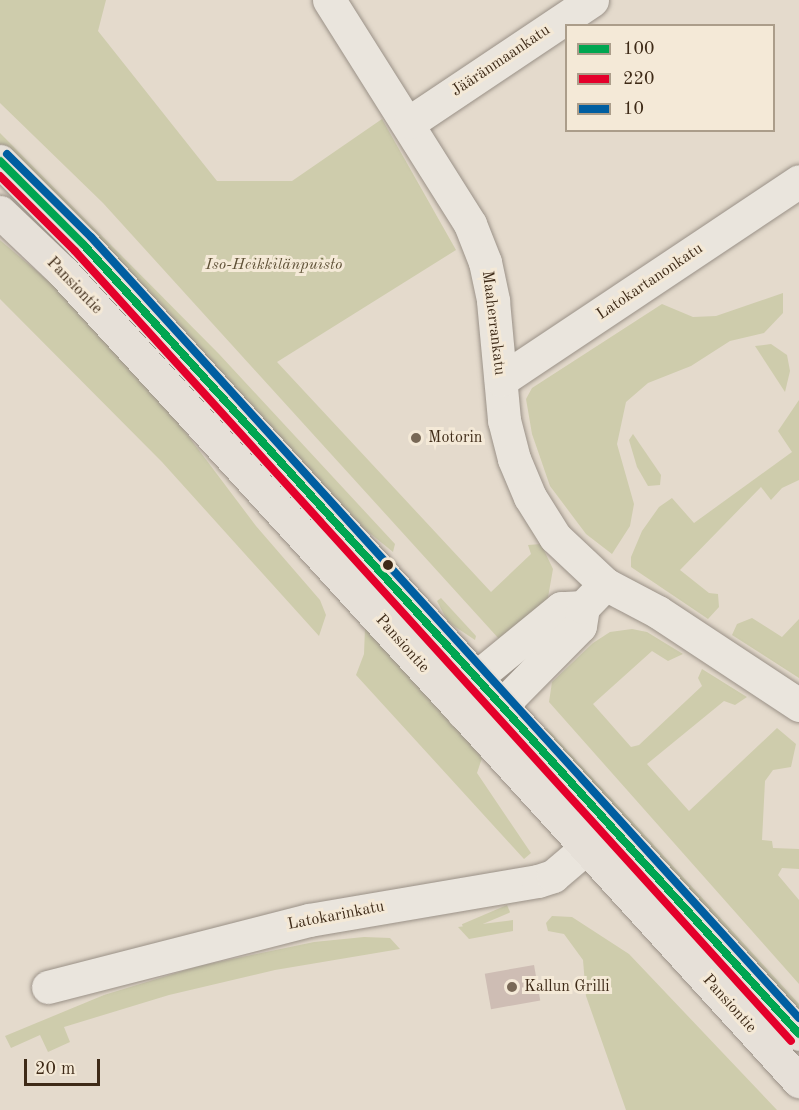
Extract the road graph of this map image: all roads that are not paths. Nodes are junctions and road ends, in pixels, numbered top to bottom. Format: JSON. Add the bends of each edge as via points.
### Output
{"nodes":[{"id":1,"x":329,"y":0,"type":"edge"},
{"id":2,"x":592,"y":0,"type":"edge"},
{"id":3,"x":410,"y":122,"type":"junction"},
{"id":4,"x":0,"y":162,"type":"edge"},
{"id":5,"x":799,"y":181,"type":"edge"},
{"id":6,"x":0,"y":212,"type":"edge"},
{"id":7,"x":501,"y":380,"type":"junction"},
{"id":8,"x":605,"y":584,"type":"junction"},
{"id":9,"x":583,"y":607,"type":"junction"},
{"id":10,"x":473,"y":680,"type":"junction"},
{"id":11,"x":799,"y":705,"type":"edge"},
{"id":12,"x":499,"y":708,"type":"junction"},
{"id":13,"x":463,"y":712,"type":"junction"},
{"id":14,"x":610,"y":826,"type":"junction"},
{"id":15,"x":586,"y":848,"type":"junction"},
{"id":16,"x":48,"y":987,"type":"dead end"},
{"id":17,"x":799,"y":1034,"type":"edge"},
{"id":18,"x":799,"y":1081,"type":"edge"}],
"edges":[{"from":1,"to":3,"type":"street","name":"Maaherrankatu"},
{"from":2,"to":3,"type":"street","name":"Jääränmaankatu"},
{"from":3,"to":7,"type":"street","name":"Maaherrankatu","via":[[470,224],[485,262]]},
{"from":4,"to":10,"type":"main road","name":"Pansiontie","via":[[91,253]]},
{"from":5,"to":7,"type":"street","name":"Latokartanonkatu"},
{"from":6,"to":13,"type":"main road","name":"Pansiontie","via":[[63,272]]},
{"from":7,"to":8,"type":"street","name":"Maaherrankatu","via":[[504,420],[530,497],[555,537]]},
{"from":8,"to":9,"type":"street"},
{"from":8,"to":11,"type":"street","name":"Maaherrankatu","via":[[668,618]]},
{"from":9,"to":10,"type":"street","via":[[561,608]]},
{"from":9,"to":12,"type":"street","via":[[580,626]]},
{"from":10,"to":12,"type":"main road","name":"Pansiontie"},
{"from":10,"to":13,"type":"street"},
{"from":12,"to":13,"type":"street"},
{"from":12,"to":14,"type":"main road","name":"Pansiontie"},
{"from":13,"to":15,"type":"main road","name":"Pansiontie"},
{"from":14,"to":15,"type":"street","name":"Latokarinkatu"},
{"from":14,"to":17,"type":"main road","name":"Pansiontie"},
{"from":15,"to":16,"type":"street","name":"Latokarinkatu","via":[[553,876],[538,881],[309,920],[161,954]]},
{"from":15,"to":18,"type":"main road","name":"Pansiontie"}]}
